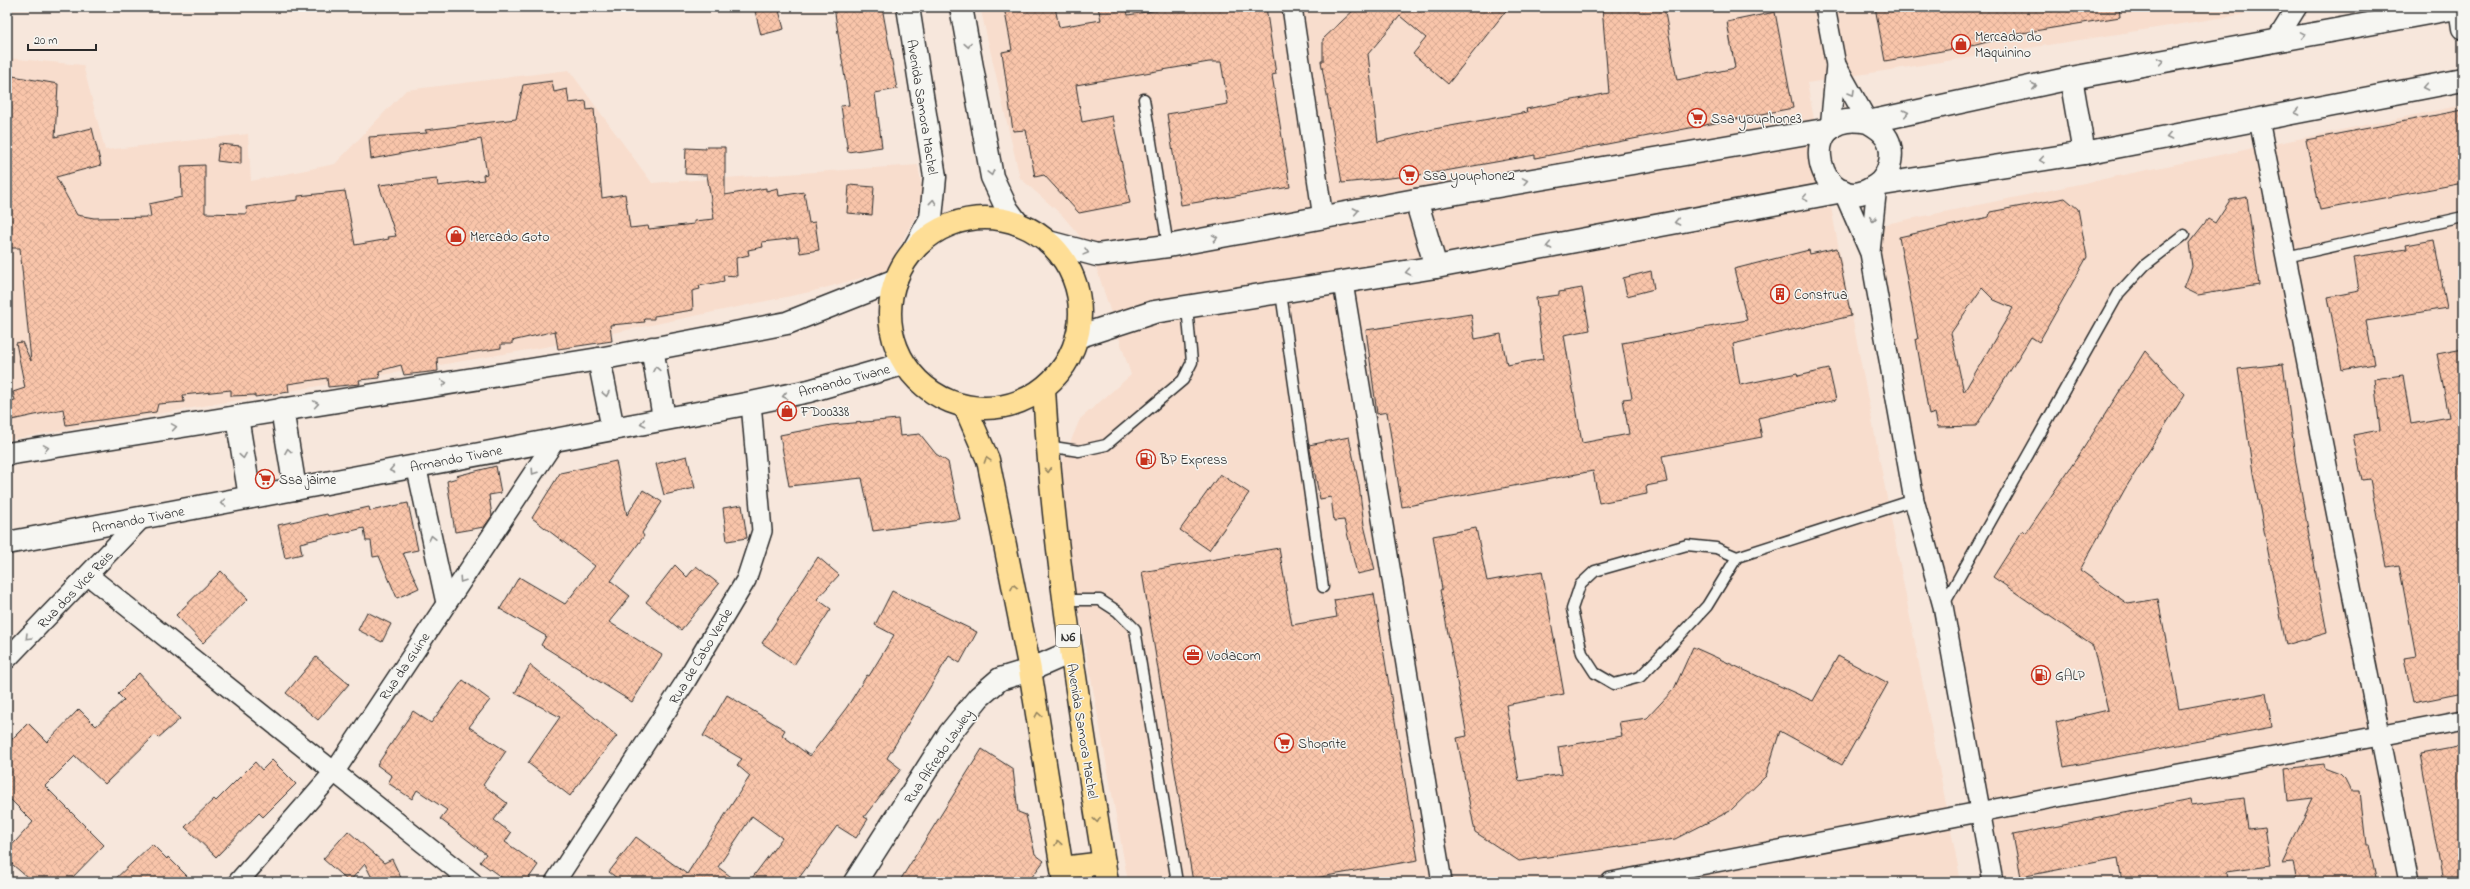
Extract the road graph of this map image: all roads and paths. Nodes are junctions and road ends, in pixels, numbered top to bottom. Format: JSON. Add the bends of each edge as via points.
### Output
{"nodes":[{"id":1,"x":908,"y":7,"type":"edge"},
{"id":2,"x":961,"y":7,"type":"edge"},
{"id":3,"x":1825,"y":7,"type":"edge"},
{"id":4,"x":2297,"y":7,"type":"edge"},
{"id":5,"x":1297,"y":11,"type":"edge"},
{"id":6,"x":2412,"y":11,"type":"edge"},
{"id":7,"x":2462,"y":14,"type":"edge"},
{"id":8,"x":2277,"y":39,"type":"junction"},
{"id":9,"x":1836,"y":65,"type":"junction"},
{"id":10,"x":2071,"y":78,"type":"junction"},
{"id":11,"x":2463,"y":80,"type":"edge"},
{"id":12,"x":1144,"y":99,"type":"dead end"},
{"id":13,"x":2258,"y":120,"type":"junction"},
{"id":14,"x":1868,"y":122,"type":"junction"},
{"id":15,"x":1830,"y":129,"type":"junction"},
{"id":16,"x":2084,"y":153,"type":"junction"},
{"id":17,"x":1877,"y":185,"type":"junction"},
{"id":18,"x":1843,"y":191,"type":"junction"},
{"id":19,"x":1416,"y":200,"type":"junction"},
{"id":20,"x":2463,"y":217,"type":"edge"},
{"id":21,"x":1323,"y":218,"type":"junction"},
{"id":22,"x":1018,"y":224,"type":"junction"},
{"id":23,"x":2184,"y":235,"type":"dead end"},
{"id":24,"x":1048,"y":242,"type":"junction"},
{"id":25,"x":1168,"y":246,"type":"junction"},
{"id":26,"x":913,"y":251,"type":"junction"},
{"id":27,"x":1870,"y":253,"type":"junction"},
{"id":28,"x":2286,"y":257,"type":"junction"},
{"id":29,"x":1436,"y":267,"type":"junction"},
{"id":30,"x":896,"y":280,"type":"junction"},
{"id":31,"x":1343,"y":283,"type":"junction"},
{"id":32,"x":1281,"y":293,"type":"junction"},
{"id":33,"x":1187,"y":307,"type":"junction"},
{"id":34,"x":1077,"y":337,"type":"junction"},
{"id":35,"x":652,"y":348,"type":"junction"},
{"id":36,"x":599,"y":358,"type":"junction"},
{"id":37,"x":903,"y":364,"type":"junction"},
{"id":38,"x":1044,"y":389,"type":"junction"},
{"id":39,"x":751,"y":403,"type":"junction"},
{"id":40,"x":965,"y":407,"type":"junction"},
{"id":41,"x":282,"y":409,"type":"junction"},
{"id":42,"x":238,"y":417,"type":"junction"},
{"id":43,"x":664,"y":418,"type":"junction"},
{"id":44,"x":613,"y":429,"type":"junction"},
{"id":45,"x":556,"y":439,"type":"junction"},
{"id":46,"x":1047,"y":446,"type":"junction"},
{"id":47,"x":7,"y":454,"type":"edge"},
{"id":48,"x":416,"y":465,"type":"junction"},
{"id":49,"x":295,"y":489,"type":"junction"},
{"id":50,"x":250,"y":497,"type":"junction"},
{"id":51,"x":1914,"y":500,"type":"junction"},
{"id":52,"x":142,"y":518,"type":"junction"},
{"id":53,"x":7,"y":543,"type":"edge"},
{"id":54,"x":1737,"y":556,"type":"junction"},
{"id":55,"x":89,"y":576,"type":"junction"},
{"id":56,"x":1323,"y":587,"type":"dead end"},
{"id":57,"x":1063,"y":600,"type":"junction"},
{"id":58,"x":446,"y":603,"type":"junction"},
{"id":59,"x":1943,"y":606,"type":"junction"},
{"id":60,"x":1071,"y":652,"type":"junction"},
{"id":61,"x":7,"y":659,"type":"edge"},
{"id":62,"x":1030,"y":670,"type":"junction"},
{"id":63,"x":2463,"y":720,"type":"edge"},
{"id":64,"x":2380,"y":736,"type":"junction"},
{"id":65,"x":335,"y":771,"type":"junction"},
{"id":66,"x":1979,"y":812,"type":"junction"},
{"id":67,"x":1105,"y":873,"type":"edge"},
{"id":68,"x":1063,"y":875,"type":"edge"},
{"id":69,"x":238,"y":882,"type":"edge"},
{"id":70,"x":472,"y":882,"type":"edge"},
{"id":71,"x":555,"y":882,"type":"edge"},
{"id":72,"x":855,"y":882,"type":"edge"},
{"id":73,"x":1177,"y":882,"type":"edge"},
{"id":74,"x":1442,"y":882,"type":"edge"},
{"id":75,"x":1611,"y":882,"type":"edge"},
{"id":76,"x":1993,"y":882,"type":"edge"},
{"id":77,"x":2409,"y":882,"type":"edge"}],
"edges":[{"from":26,"to":1,"type":"street","name":"Avenida Samora Machel","one_way":true,"via":[[931,218],[935,177]]},
{"from":2,"to":22,"type":"street","one_way":true,"via":[[992,177],[1007,209]]},
{"from":3,"to":9,"type":"street"},
{"from":4,"to":8,"type":"street"},
{"from":5,"to":21,"type":"street"},
{"from":6,"to":7,"type":"street"},
{"from":8,"to":6,"type":"street","one_way":true},
{"from":10,"to":8,"type":"street","one_way":true},
{"from":9,"to":14,"type":"street","one_way":true},
{"from":9,"to":15,"type":"street"},
{"from":14,"to":10,"type":"street","one_way":true},
{"from":10,"to":16,"type":"street"},
{"from":11,"to":13,"type":"street","one_way":true},
{"from":12,"to":25,"type":"lane"},
{"from":13,"to":16,"type":"street","one_way":true},
{"from":13,"to":28,"type":"street"},
{"from":14,"to":15,"type":"street","via":[[1848,120]]},
{"from":14,"to":17,"type":"street","via":[[1884,133],[1891,151],[1889,170]]},
{"from":15,"to":18,"type":"street","via":[[1822,142],[1818,156],[1822,171],[1830,183]]},
{"from":19,"to":15,"type":"street","one_way":true},
{"from":16,"to":17,"type":"street","one_way":true},
{"from":17,"to":18,"type":"street","via":[[1861,192]]},
{"from":17,"to":27,"type":"street","one_way":true},
{"from":18,"to":27,"type":"street"},
{"from":18,"to":29,"type":"street","one_way":true},
{"from":21,"to":19,"type":"street","one_way":true},
{"from":19,"to":29,"type":"street"},
{"from":20,"to":28,"type":"lane"},
{"from":25,"to":21,"type":"street","one_way":true},
{"from":22,"to":24,"type":"highway"},
{"from":22,"to":26,"type":"highway","via":[[995,219],[971,219],[939,230]]},
{"from":23,"to":59,"type":"lane","via":[[2145,265],[2119,293]]},
{"from":24,"to":25,"type":"street","one_way":true,"via":[[1097,255]]},
{"from":24,"to":34,"type":"highway","via":[[1064,259],[1074,279],[1080,302]]},
{"from":26,"to":30,"type":"highway"},
{"from":27,"to":51,"type":"street"},
{"from":28,"to":64,"type":"street"},
{"from":29,"to":31,"type":"street","one_way":true},
{"from":30,"to":35,"type":"street","via":[[787,322]]},
{"from":30,"to":37,"type":"highway","via":[[890,307],[891,334]]},
{"from":31,"to":32,"type":"street"},
{"from":31,"to":74,"type":"street"},
{"from":32,"to":33,"type":"street"},
{"from":32,"to":56,"type":"lane"},
{"from":33,"to":34,"type":"street","via":[[1154,312]]},
{"from":33,"to":46,"type":"lane","via":[[1192,362],[1183,380],[1106,445],[1079,451]]},
{"from":34,"to":38,"type":"highway","via":[[1065,366]]},
{"from":35,"to":36,"type":"street"},
{"from":43,"to":35,"type":"street","one_way":true},
{"from":41,"to":36,"type":"street","one_way":true},
{"from":36,"to":44,"type":"street","one_way":true},
{"from":37,"to":39,"type":"street","name":"Armando Tivane","one_way":true,"via":[[809,391]]},
{"from":37,"to":40,"type":"highway","via":[[930,392]]},
{"from":38,"to":40,"type":"highway","via":[[1002,408]]},
{"from":38,"to":46,"type":"highway","name":"Avenida Samora Machel","number":"N6"},
{"from":39,"to":43,"type":"street","name":"Armando Tivane"},
{"from":39,"to":71,"type":"street","name":"Rua de Cabo Verde","via":[[762,531],[746,580],[684,684]]},
{"from":62,"to":40,"type":"highway","one_way":true,"via":[[988,460]]},
{"from":41,"to":42,"type":"street"},
{"from":49,"to":41,"type":"street","one_way":true},
{"from":47,"to":42,"type":"street","one_way":true},
{"from":42,"to":50,"type":"street","one_way":true},
{"from":43,"to":44,"type":"street","name":"Armando Tivane","one_way":true},
{"from":44,"to":45,"type":"street","name":"Armando Tivane"},
{"from":45,"to":48,"type":"street","name":"Armando Tivane"},
{"from":45,"to":58,"type":"street","name":"Rua da Guine","one_way":true},
{"from":46,"to":57,"type":"highway","name":"Avenida Samora Machel","number":"N6","one_way":true},
{"from":48,"to":49,"type":"street","name":"Armando Tivane","one_way":true},
{"from":58,"to":48,"type":"street","one_way":true},
{"from":49,"to":50,"type":"street","name":"Armando Tivane"},
{"from":50,"to":52,"type":"street","name":"Armando Tivane","one_way":true},
{"from":51,"to":54,"type":"lane"},
{"from":51,"to":59,"type":"street"},
{"from":52,"to":53,"type":"street","name":"Armando Tivane"},
{"from":52,"to":55,"type":"street","name":"Rua dos Vice Reis"},
{"from":54,"to":54,"type":"lane","via":[[1707,606],[1640,677],[1614,684],[1595,673],[1582,653],[1572,610],[1580,585],[1595,571],[1687,545],[1716,548]]},
{"from":55,"to":61,"type":"street","name":"Rua dos Vice Reis","one_way":true},
{"from":55,"to":65,"type":"street"},
{"from":57,"to":60,"type":"highway","name":"Avenida Samora Machel","number":"N6"},
{"from":57,"to":73,"type":"lane","via":[[1100,600],[1117,611],[1134,629]]},
{"from":58,"to":65,"type":"street","name":"Rua da Guine"},
{"from":59,"to":66,"type":"street"},
{"from":60,"to":62,"type":"street","name":"Rua Alfredo Lawley"},
{"from":60,"to":67,"type":"highway","name":"Avenida Samora Machel","number":"N6","one_way":true},
{"from":68,"to":62,"type":"highway","one_way":true},
{"from":62,"to":72,"type":"street","name":"Rua Alfredo Lawley","via":[[1000,679],[979,697],[950,733]]},
{"from":63,"to":64,"type":"street"},
{"from":64,"to":66,"type":"street"},
{"from":64,"to":77,"type":"street"},
{"from":65,"to":69,"type":"street","name":"Rua da Guine"},
{"from":65,"to":70,"type":"street"},
{"from":66,"to":75,"type":"street"},
{"from":66,"to":76,"type":"street"},
{"from":67,"to":68,"type":"highway"}]}
